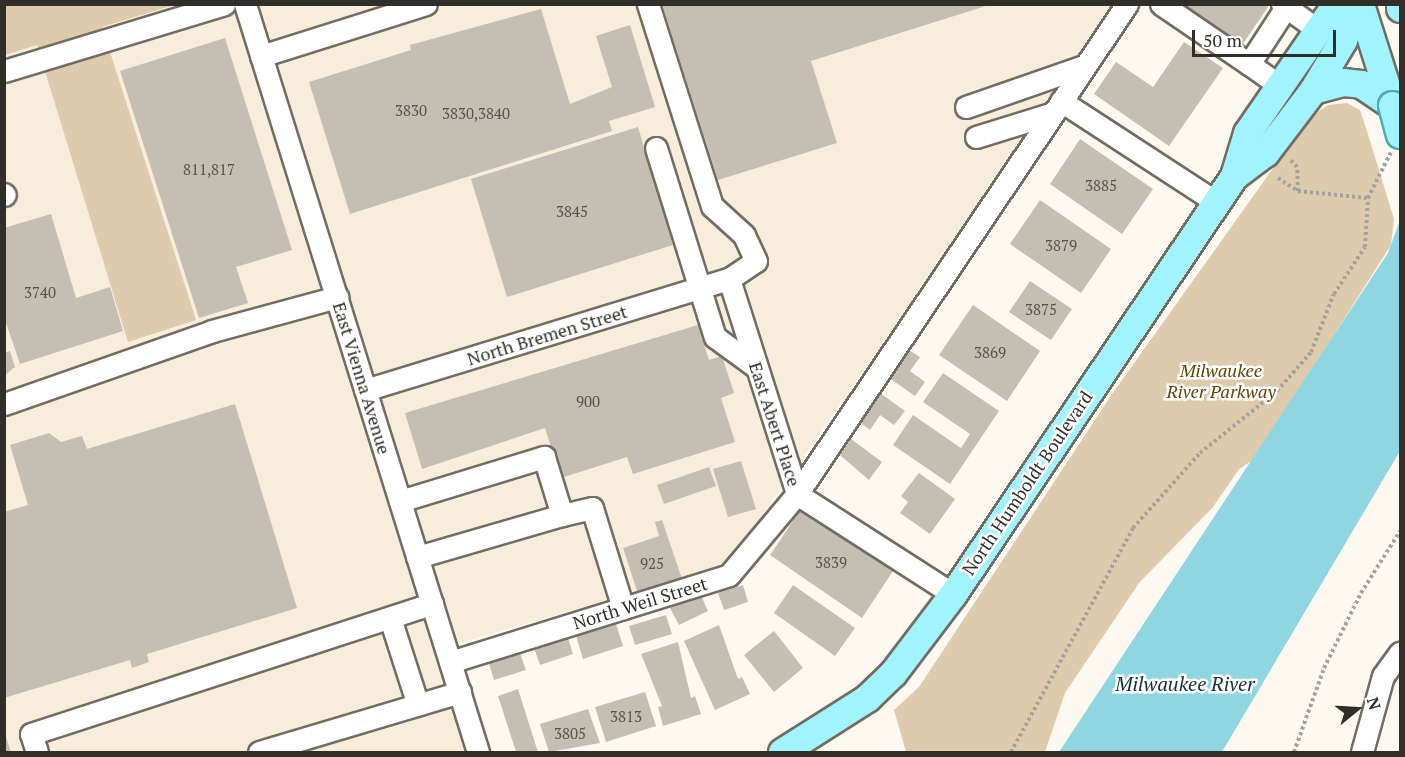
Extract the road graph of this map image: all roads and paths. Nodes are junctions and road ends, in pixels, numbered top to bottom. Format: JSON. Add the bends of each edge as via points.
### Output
{"nodes":[{"id":1,"x":224,"y":4,"type":"edge"},
{"id":2,"x":245,"y":4,"type":"edge"},
{"id":3,"x":426,"y":4,"type":"edge"},
{"id":4,"x":648,"y":4,"type":"edge"},
{"id":5,"x":1127,"y":4,"type":"edge"},
{"id":6,"x":1161,"y":4,"type":"edge"},
{"id":7,"x":1343,"y":4,"type":"edge"},
{"id":8,"x":1355,"y":4,"type":"edge"},
{"id":9,"x":1360,"y":4,"type":"edge"},
{"id":10,"x":1284,"y":6,"type":"edge"},
{"id":11,"x":361,"y":14,"type":"edge"},
{"id":12,"x":1318,"y":30,"type":"junction"},
{"id":13,"x":261,"y":56,"type":"junction"},
{"id":14,"x":1249,"y":64,"type":"junction"},
{"id":15,"x":1084,"y":66,"type":"junction"},
{"id":16,"x":4,"y":71,"type":"edge"},
{"id":17,"x":1280,"y":86,"type":"junction"},
{"id":18,"x":1313,"y":90,"type":"junction"},
{"id":19,"x":1392,"y":105,"type":"junction"},
{"id":20,"x":966,"y":107,"type":"dead end"},
{"id":21,"x":1057,"y":107,"type":"junction"},
{"id":22,"x":976,"y":137,"type":"dead end"},
{"id":23,"x":1398,"y":138,"type":"edge"},
{"id":24,"x":656,"y":148,"type":"dead end"},
{"id":25,"x":1290,"y":159,"type":"dead end"},
{"id":26,"x":1234,"y":176,"type":"junction"},
{"id":27,"x":1278,"y":178,"type":"dead end"},
{"id":28,"x":1298,"y":191,"type":"junction"},
{"id":29,"x":1368,"y":198,"type":"junction"},
{"id":30,"x":1216,"y":202,"type":"junction"},
{"id":31,"x":729,"y":279,"type":"junction"},
{"id":32,"x":700,"y":288,"type":"junction"},
{"id":33,"x":337,"y":297,"type":"junction"},
{"id":34,"x":756,"y":367,"type":"junction"},
{"id":35,"x":365,"y":390,"type":"junction"},
{"id":36,"x":4,"y":404,"type":"edge"},
{"id":37,"x":797,"y":494,"type":"junction"},
{"id":38,"x":400,"y":501,"type":"junction"},
{"id":39,"x":562,"y":515,"type":"junction"},
{"id":40,"x":1401,"y":531,"type":"edge"},
{"id":41,"x":417,"y":557,"type":"junction"},
{"id":42,"x":953,"y":594,"type":"junction"},
{"id":43,"x":432,"y":604,"type":"junction"},
{"id":44,"x":624,"y":608,"type":"junction"},
{"id":45,"x":390,"y":618,"type":"junction"},
{"id":46,"x":1401,"y":653,"type":"edge"},
{"id":47,"x":450,"y":662,"type":"junction"},
{"id":48,"x":460,"y":692,"type":"junction"},
{"id":49,"x":418,"y":705,"type":"junction"},
{"id":50,"x":37,"y":753,"type":"edge"},
{"id":51,"x":259,"y":753,"type":"edge"},
{"id":52,"x":478,"y":753,"type":"edge"},
{"id":53,"x":782,"y":753,"type":"edge"},
{"id":54,"x":1011,"y":753,"type":"edge"},
{"id":55,"x":1294,"y":753,"type":"edge"},
{"id":56,"x":1362,"y":753,"type":"edge"}],
"edges":[{"from":1,"to":16,"type":"street"},
{"from":2,"to":13,"type":"street","name":"East Vienna Avenue"},
{"from":3,"to":11,"type":"street"},
{"from":4,"to":31,"type":"street","name":"North Bremen Street","via":[[712,206],[756,252],[756,261]]},
{"from":5,"to":15,"type":"street","name":"North Weil Street"},
{"from":6,"to":14,"type":"street"},
{"from":7,"to":12,"type":"main road","name":"North Humboldt Boulevard"},
{"from":8,"to":18,"type":"main road","name":"North Humboldt Boulevard","via":[[1343,40]]},
{"from":9,"to":19,"type":"main road"},
{"from":10,"to":12,"type":"street"},
{"from":10,"to":14,"type":"street"},
{"from":11,"to":13,"type":"street"},
{"from":12,"to":17,"type":"main road","name":"North Humboldt Boulevard"},
{"from":13,"to":33,"type":"street","name":"East Vienna Avenue"},
{"from":14,"to":17,"type":"street"},
{"from":15,"to":20,"type":"street"},
{"from":15,"to":21,"type":"street","name":"North Weil Street"},
{"from":17,"to":26,"type":"main road","name":"North Humboldt Boulevard","via":[[1247,133]]},
{"from":18,"to":19,"type":"main road","via":[[1343,82],[1361,84]]},
{"from":18,"to":26,"type":"main road","name":"North Humboldt Boulevard","via":[[1265,153]]},
{"from":19,"to":23,"type":"main road","bridge":true},
{"from":21,"to":22,"type":"street"},
{"from":21,"to":30,"type":"street"},
{"from":21,"to":37,"type":"street","name":"North Weil Street"},
{"from":23,"to":29,"type":"path"},
{"from":24,"to":32,"type":"street"},
{"from":25,"to":28,"type":"path","via":[[1297,167]]},
{"from":26,"to":30,"type":"main road","name":"North Humboldt Boulevard"},
{"from":27,"to":28,"type":"path"},
{"from":28,"to":29,"type":"path"},
{"from":29,"to":54,"type":"path","via":[[1365,247],[1334,294],[1311,352],[1277,391],[1200,453],[1133,528]]},
{"from":30,"to":42,"type":"main road","name":"North Humboldt Boulevard"},
{"from":31,"to":32,"type":"street","name":"North Bremen Street"},
{"from":31,"to":34,"type":"street","name":"East Abert Place"},
{"from":32,"to":34,"type":"street","via":[[715,337]]},
{"from":32,"to":35,"type":"street","name":"North Bremen Street"},
{"from":33,"to":35,"type":"street","name":"East Vienna Avenue"},
{"from":33,"to":36,"type":"street","via":[[212,331]]},
{"from":34,"to":37,"type":"street","name":"East Abert Place"},
{"from":35,"to":38,"type":"street","name":"East Vienna Avenue"},
{"from":37,"to":42,"type":"street","name":"East Abert Place"},
{"from":37,"to":44,"type":"street","name":"North Weil Street","via":[[729,575]]},
{"from":38,"to":39,"type":"street","via":[[544,457]]},
{"from":38,"to":41,"type":"street","name":"East Vienna Avenue"},
{"from":39,"to":41,"type":"street"},
{"from":39,"to":44,"type":"street","via":[[592,508]]},
{"from":40,"to":55,"type":"path","via":[[1362,592],[1324,668]]},
{"from":41,"to":43,"type":"street","name":"East Vienna Avenue"},
{"from":42,"to":53,"type":"main road","name":"North Humboldt Boulevard","via":[[867,698]]},
{"from":43,"to":45,"type":"street"},
{"from":43,"to":47,"type":"street","name":"East Vienna Avenue"},
{"from":44,"to":47,"type":"street","name":"North Weil Street"},
{"from":45,"to":49,"type":"street"},
{"from":45,"to":50,"type":"street","via":[[31,734]]},
{"from":46,"to":56,"type":"street","via":[[1383,676]]},
{"from":47,"to":48,"type":"street","name":"East Vienna Avenue"},
{"from":48,"to":49,"type":"street"},
{"from":48,"to":52,"type":"street","name":"East Vienna Avenue"},
{"from":49,"to":51,"type":"street"}]}
